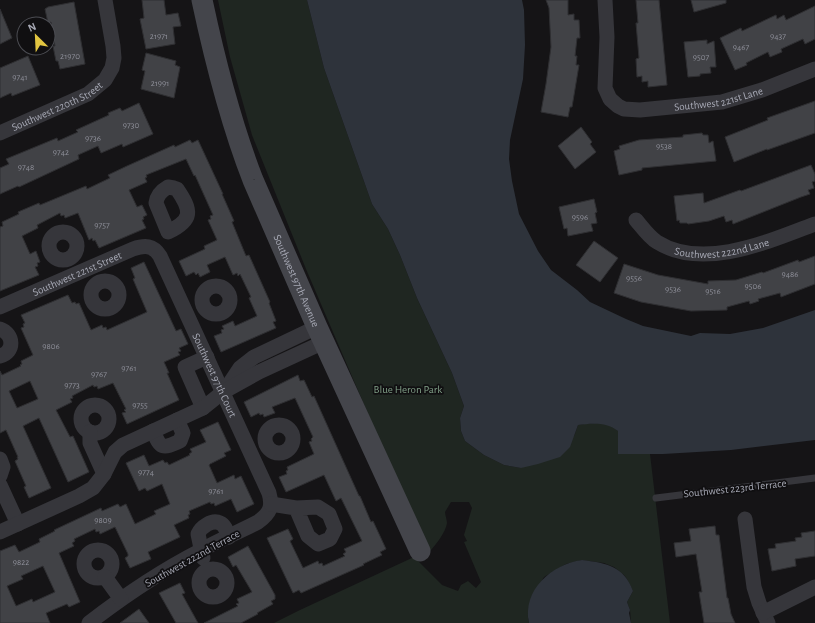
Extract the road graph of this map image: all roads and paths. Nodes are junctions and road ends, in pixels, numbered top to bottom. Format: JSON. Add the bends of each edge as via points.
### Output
{"nodes":[{"id":1,"x":104,"y":0,"type":"edge"},
{"id":2,"x":202,"y":0,"type":"edge"},
{"id":3,"x":605,"y":0,"type":"edge"},
{"id":4,"x":815,"y":69,"type":"edge"},
{"id":5,"x":0,"y":133,"type":"edge"},
{"id":6,"x":636,"y":220,"type":"dead end"},
{"id":7,"x":815,"y":224,"type":"edge"},
{"id":8,"x":168,"y":232,"type":"dead end"},
{"id":9,"x":154,"y":249,"type":"junction"},
{"id":10,"x":68,"y":259,"type":"dead end"},
{"id":11,"x":93,"y":267,"type":"junction"},
{"id":12,"x":75,"y":275,"type":"junction"},
{"id":13,"x":99,"y":282,"type":"dead end"},
{"id":14,"x":202,"y":305,"type":"dead end"},
{"id":15,"x":0,"y":307,"type":"edge"},
{"id":16,"x":187,"y":312,"type":"junction"},
{"id":17,"x":0,"y":329,"type":"edge"},
{"id":18,"x":321,"y":335,"type":"junction"},
{"id":19,"x":0,"y":356,"type":"edge"},
{"id":20,"x":207,"y":357,"type":"junction"},
{"id":21,"x":224,"y":392,"type":"junction"},
{"id":22,"x":203,"y":408,"type":"junction"},
{"id":23,"x":177,"y":420,"type":"junction"},
{"id":24,"x":153,"y":431,"type":"junction"},
{"id":25,"x":90,"y":432,"type":"dead end"},
{"id":26,"x":266,"y":444,"type":"dead end"},
{"id":27,"x":250,"y":451,"type":"junction"},
{"id":28,"x":0,"y":459,"type":"edge"},
{"id":29,"x":104,"y":474,"type":"junction"},
{"id":30,"x":0,"y":476,"type":"edge"},
{"id":31,"x":815,"y":478,"type":"edge"},
{"id":32,"x":0,"y":485,"type":"edge"},
{"id":33,"x":656,"y":498,"type":"dead end"},
{"id":34,"x":271,"y":504,"type":"junction"},
{"id":35,"x":296,"y":508,"type":"dead end"},
{"id":36,"x":745,"y":518,"type":"dead end"},
{"id":37,"x":18,"y":524,"type":"junction"},
{"id":38,"x":0,"y":532,"type":"edge"},
{"id":39,"x":229,"y":536,"type":"junction"},
{"id":40,"x":201,"y":550,"type":"junction"},
{"id":41,"x":420,"y":551,"type":"dead end"},
{"id":42,"x":207,"y":570,"type":"dead end"},
{"id":43,"x":105,"y":577,"type":"dead end"},
{"id":44,"x":815,"y":587,"type":"edge"},
{"id":45,"x":120,"y":599,"type":"junction"},
{"id":46,"x":765,"y":618,"type":"edge"},
{"id":47,"x":91,"y":623,"type":"edge"}],
"edges":[{"from":1,"to":5,"type":"street","name":"Southwest 220th Street","via":[[114,53],[110,73],[88,94]]},
{"from":2,"to":18,"type":"street","name":"Southwest 97th Avenue","via":[[222,88],[243,155]]},
{"from":3,"to":4,"type":"street","name":"Southwest 221st Lane","via":[[605,88],[609,97],[618,106],[632,110],[722,102],[762,90]]},
{"from":6,"to":7,"type":"street","name":"Southwest 222nd Lane","via":[[655,241],[666,247],[678,251],[706,253],[754,246]]},
{"from":8,"to":9,"type":"street"},
{"from":9,"to":11,"type":"street","name":"Southwest 221st Street","via":[[143,246]]},
{"from":9,"to":16,"type":"street","name":"Southwest 97th Court","via":[[160,256]]},
{"from":10,"to":12,"type":"street"},
{"from":11,"to":12,"type":"street","name":"Southwest 221st Street"},
{"from":11,"to":13,"type":"street"},
{"from":12,"to":15,"type":"street","name":"Southwest 221st Street"},
{"from":14,"to":16,"type":"street"},
{"from":16,"to":20,"type":"street","name":"Southwest 97th Court"},
{"from":17,"to":19,"type":"street","via":[[8,334],[11,342],[9,351]]},
{"from":18,"to":21,"type":"street","via":[[254,357],[240,368]]},
{"from":18,"to":41,"type":"street","name":"Southwest 97th Avenue"},
{"from":20,"to":21,"type":"street","name":"Southwest 97th Court"},
{"from":20,"to":22,"type":"street","via":[[185,367]]},
{"from":21,"to":22,"type":"street"},
{"from":21,"to":27,"type":"street","name":"Southwest 97th Court"},
{"from":22,"to":23,"type":"street"},
{"from":23,"to":24,"type":"street"},
{"from":23,"to":24,"type":"street","via":[[183,433],[180,441],[166,447],[162,446]]},
{"from":24,"to":29,"type":"street","via":[[119,448],[112,456]]},
{"from":25,"to":29,"type":"street","via":[[90,443]]},
{"from":26,"to":27,"type":"street"},
{"from":27,"to":34,"type":"street","name":"Southwest 97th Court","via":[[267,488]]},
{"from":28,"to":30,"type":"street","via":[[3,467]]},
{"from":29,"to":37,"type":"street","via":[[93,488]]},
{"from":31,"to":33,"type":"lane","name":"Southwest 223rd Terrace"},
{"from":32,"to":37,"type":"street"},
{"from":34,"to":35,"type":"street"},
{"from":34,"to":39,"type":"street","name":"Southwest 222nd Terrace","via":[[265,517]]},
{"from":36,"to":46,"type":"street","via":[[756,596]]},
{"from":37,"to":38,"type":"street"},
{"from":39,"to":40,"type":"street","name":"Southwest 222nd Terrace"},
{"from":39,"to":40,"type":"street","via":[[220,523],[210,523],[202,527],[198,534]]},
{"from":40,"to":42,"type":"street"},
{"from":40,"to":45,"type":"street","name":"Southwest 222nd Terrace"},
{"from":43,"to":45,"type":"street"},
{"from":44,"to":46,"type":"street"},
{"from":45,"to":47,"type":"street","name":"Southwest 222nd Terrace"}]}
